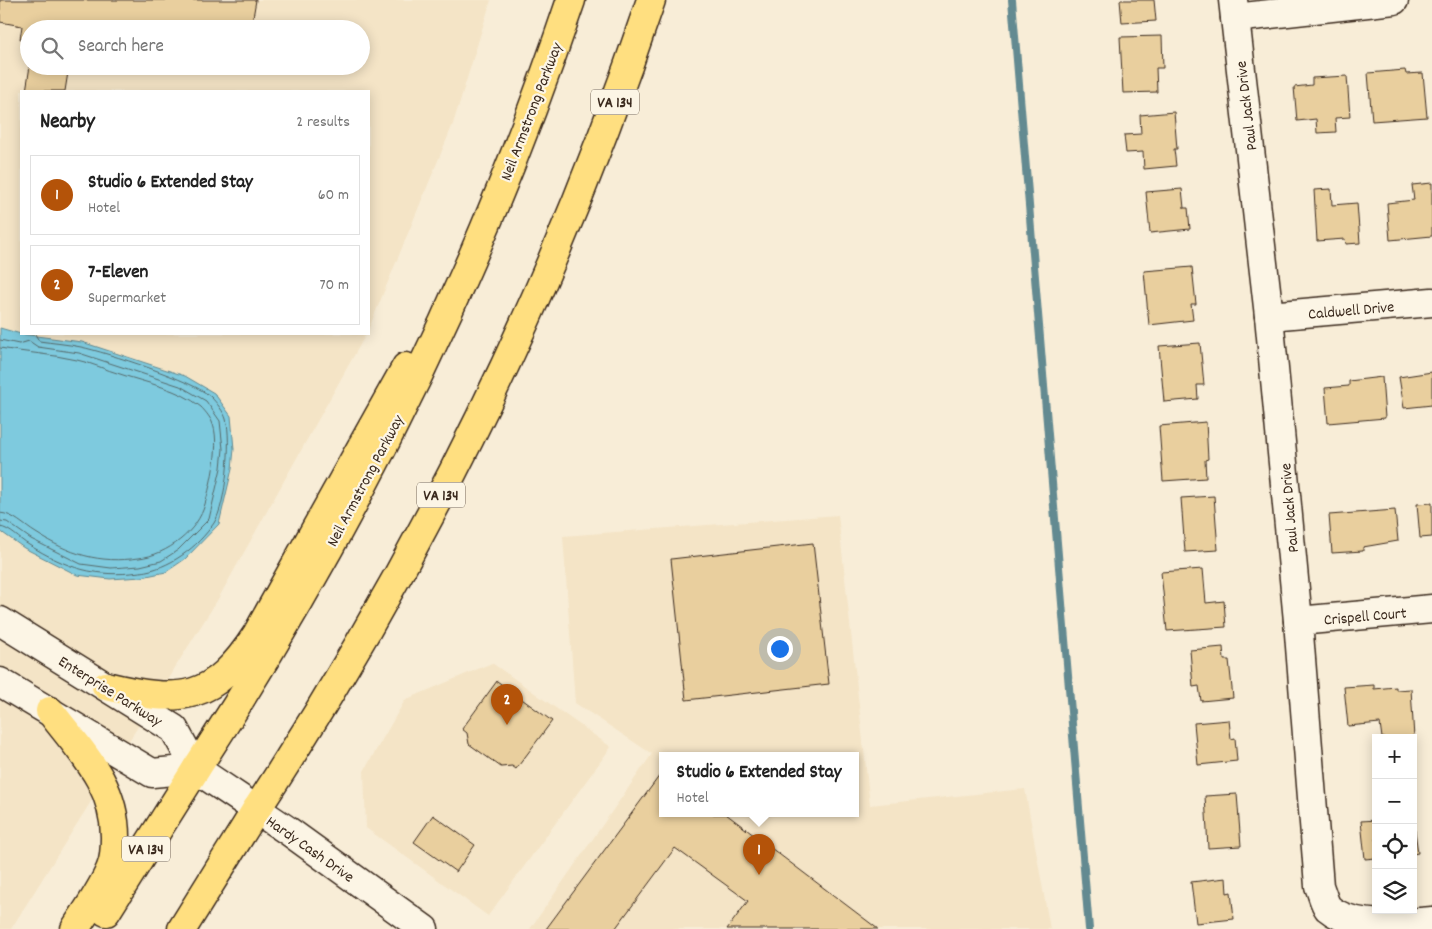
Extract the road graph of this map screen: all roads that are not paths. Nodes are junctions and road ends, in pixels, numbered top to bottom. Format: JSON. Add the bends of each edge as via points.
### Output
{"nodes":[{"id":1,"x":651,"y":0,"type":"edge"},
{"id":2,"x":658,"y":0,"type":"edge"},
{"id":3,"x":1394,"y":0,"type":"edge"},
{"id":4,"x":568,"y":5,"type":"edge"},
{"id":5,"x":1234,"y":9,"type":"edge"},
{"id":6,"x":638,"y":40,"type":"junction"},
{"id":7,"x":478,"y":245,"type":"junction"},
{"id":8,"x":1432,"y":302,"type":"edge"},
{"id":9,"x":1269,"y":316,"type":"junction"},
{"id":10,"x":1432,"y":609,"type":"edge"},
{"id":11,"x":0,"y":620,"type":"edge"},
{"id":12,"x":1298,"y":621,"type":"junction"},
{"id":13,"x":0,"y":682,"type":"edge"},
{"id":14,"x":106,"y":686,"type":"junction"},
{"id":15,"x":50,"y":712,"type":"junction"},
{"id":16,"x":196,"y":769,"type":"junction"},
{"id":17,"x":256,"y":810,"type":"junction"},
{"id":18,"x":1432,"y":921,"type":"edge"},
{"id":19,"x":75,"y":929,"type":"edge"},
{"id":20,"x":96,"y":929,"type":"edge"},
{"id":21,"x":182,"y":929,"type":"edge"},
{"id":22,"x":424,"y":929,"type":"edge"}],
"edges":[{"from":1,"to":6,"type":"main road","number":"VA 134"},
{"from":2,"to":6,"type":"main road"},
{"from":3,"to":5,"type":"street"},
{"from":4,"to":7,"type":"main road","name":"Neil Armstrong Parkway","number":"VA 134"},
{"from":5,"to":9,"type":"street","name":"Paul Jack Drive"},
{"from":6,"to":17,"type":"main road","number":"VA 134","via":[[567,224],[486,407],[372,622]]},
{"from":7,"to":14,"type":"main road","via":[[379,411],[257,634],[238,660],[213,683],[184,695],[146,696]]},
{"from":7,"to":16,"type":"main road","name":"Neil Armstrong Parkway","number":"VA 134","via":[[402,411],[330,545]]},
{"from":8,"to":9,"type":"street","name":"Caldwell Drive"},
{"from":9,"to":12,"type":"street","name":"Paul Jack Drive"},
{"from":10,"to":12,"type":"street","name":"Crispell Court"},
{"from":11,"to":14,"type":"street","name":"Enterprise Parkway"},
{"from":12,"to":18,"type":"street","name":"Paul Jack Drive","via":[[1316,858],[1319,886],[1328,908],[1349,922],[1373,926]]},
{"from":13,"to":15,"type":"street"},
{"from":14,"to":16,"type":"street","name":"Enterprise Parkway","via":[[174,729]]},
{"from":15,"to":16,"type":"street","via":[[152,773]]},
{"from":15,"to":19,"type":"main road","via":[[101,777],[114,814],[115,844],[110,870]]},
{"from":16,"to":17,"type":"street","name":"Hardy Cash Drive"},
{"from":16,"to":20,"type":"main road","name":"Neil Armstrong Parkway","number":"VA 134"},
{"from":17,"to":21,"type":"main road","number":"VA 134"},
{"from":17,"to":22,"type":"street","name":"Hardy Cash Drive"}]}
